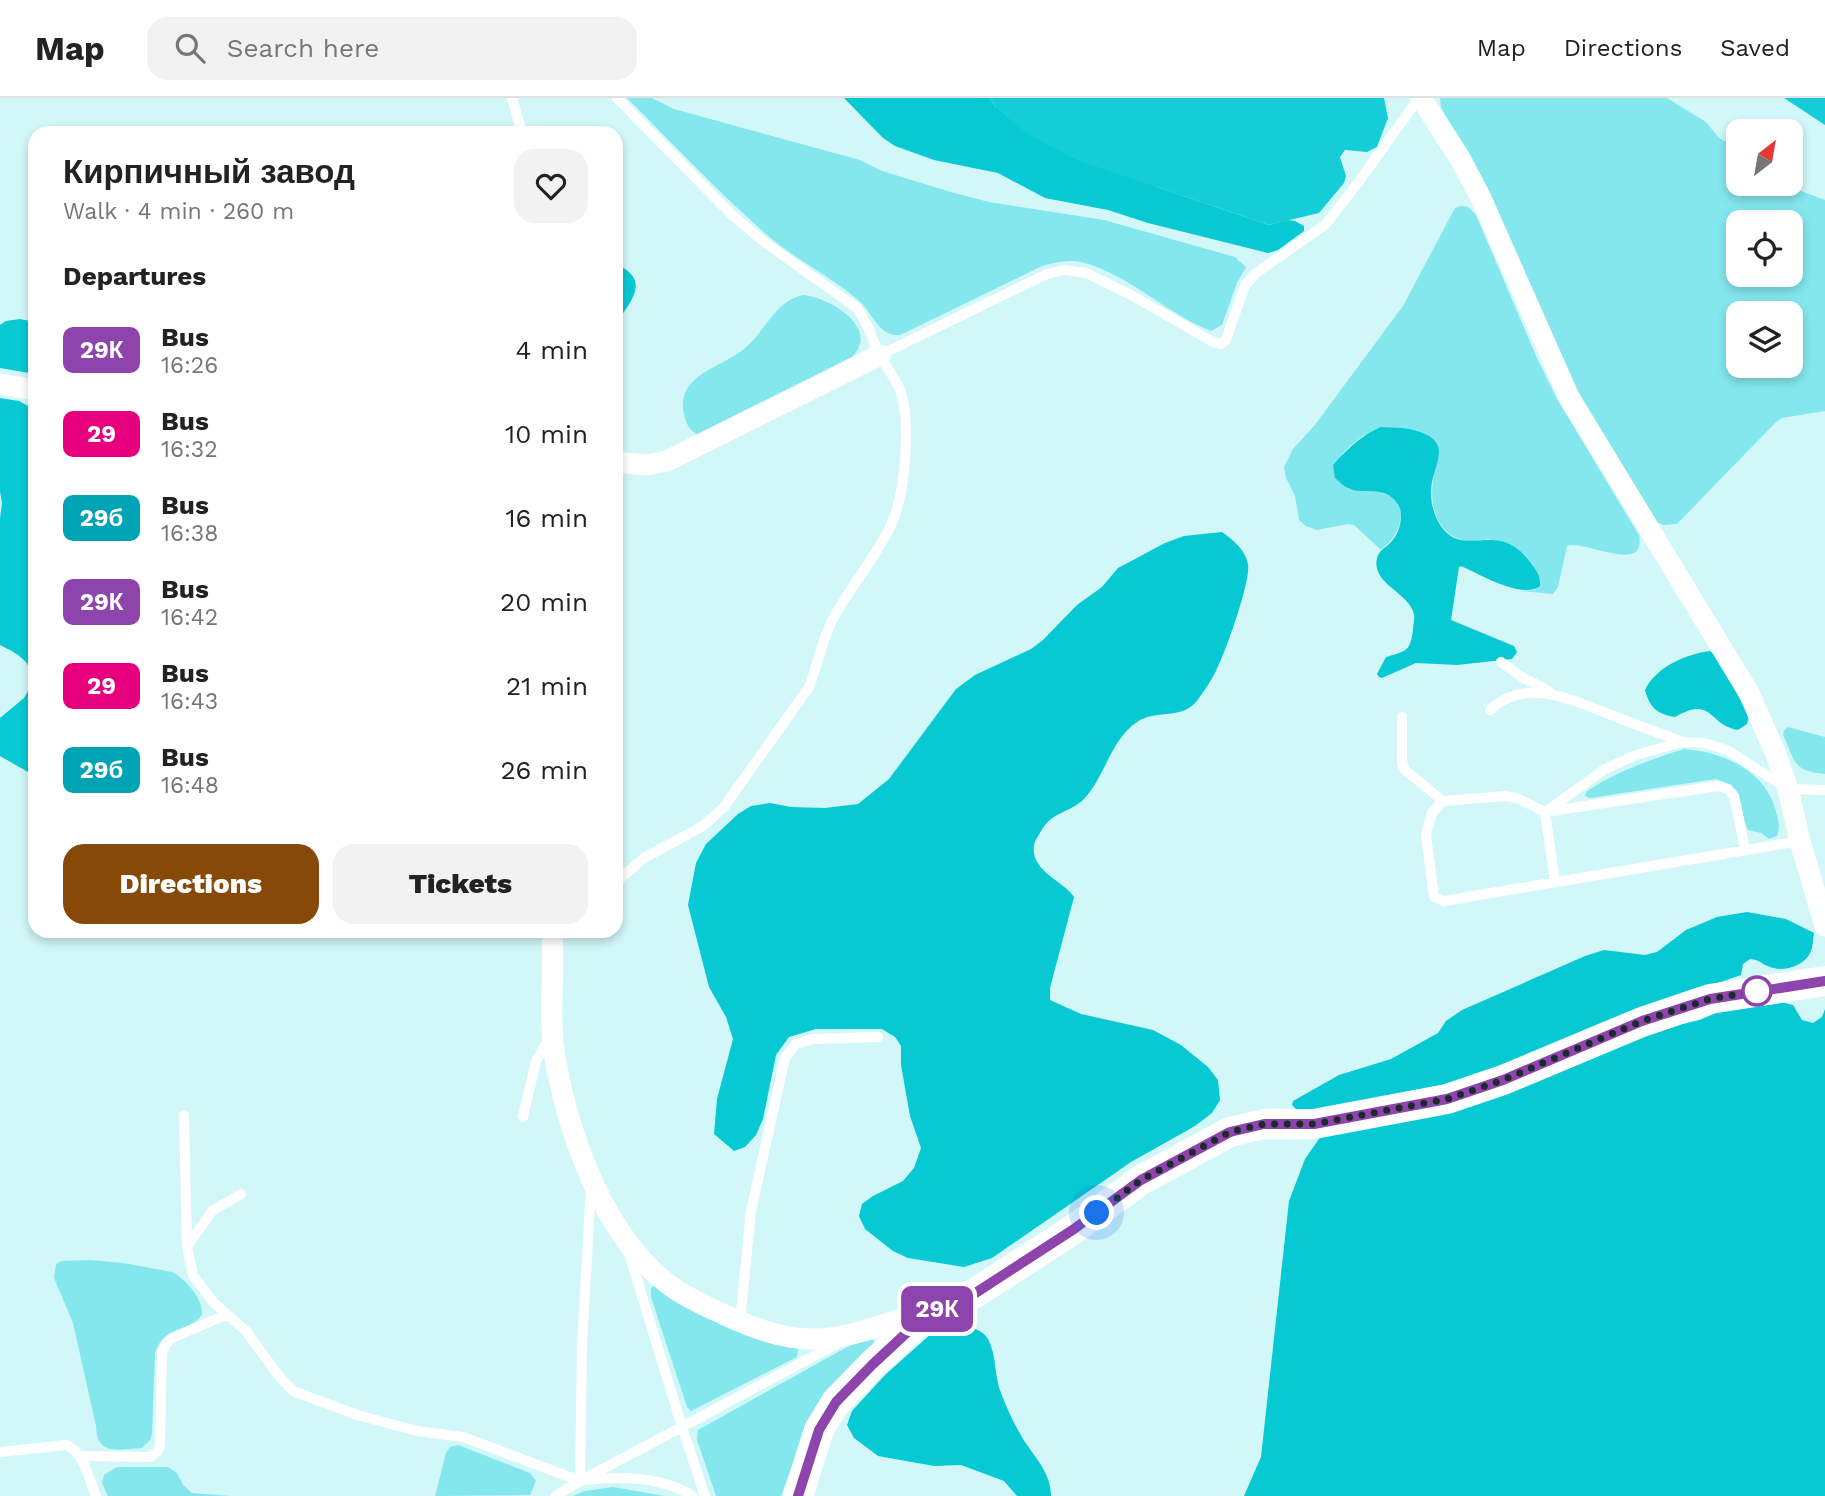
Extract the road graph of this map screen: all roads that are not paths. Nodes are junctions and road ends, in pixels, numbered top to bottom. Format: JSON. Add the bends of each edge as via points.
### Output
{"nodes":[{"id":1,"x":512,"y":98,"type":"edge"},
{"id":2,"x":617,"y":98,"type":"edge"},
{"id":3,"x":1420,"y":98,"type":"edge"},
{"id":4,"x":520,"y":126,"type":"edge"},
{"id":5,"x":880,"y":355,"type":"junction"},
{"id":6,"x":0,"y":384,"type":"edge"},
{"id":7,"x":28,"y":389,"type":"edge"},
{"id":8,"x":623,"y":463,"type":"edge"},
{"id":9,"x":1501,"y":662,"type":"dead end"},
{"id":10,"x":1555,"y":694,"type":"junction"},
{"id":11,"x":1490,"y":710,"type":"dead end"},
{"id":12,"x":1402,"y":717,"type":"dead end"},
{"id":13,"x":1683,"y":741,"type":"junction"},
{"id":14,"x":1788,"y":789,"type":"junction"},
{"id":15,"x":1825,"y":790,"type":"edge"},
{"id":16,"x":1443,"y":801,"type":"junction"},
{"id":17,"x":1545,"y":812,"type":"junction"},
{"id":18,"x":1800,"y":841,"type":"junction"},
{"id":19,"x":1745,"y":849,"type":"junction"},
{"id":20,"x":623,"y":876,"type":"edge"},
{"id":21,"x":1555,"y":881,"type":"junction"},
{"id":22,"x":1825,"y":926,"type":"edge"},
{"id":23,"x":554,"y":938,"type":"edge"},
{"id":24,"x":1825,"y":981,"type":"edge"},
{"id":25,"x":552,"y":1032,"type":"junction"},
{"id":26,"x":878,"y":1037,"type":"dead end"},
{"id":27,"x":184,"y":1115,"type":"dead end"},
{"id":28,"x":523,"y":1117,"type":"dead end"},
{"id":29,"x":592,"y":1178,"type":"junction"},
{"id":30,"x":241,"y":1194,"type":"dead end"},
{"id":31,"x":625,"y":1239,"type":"junction"},
{"id":32,"x":187,"y":1247,"type":"junction"},
{"id":33,"x":931,"y":1310,"type":"junction"},
{"id":34,"x":226,"y":1315,"type":"junction"},
{"id":35,"x":740,"y":1322,"type":"junction"},
{"id":36,"x":858,"y":1333,"type":"junction"},
{"id":37,"x":682,"y":1427,"type":"junction"},
{"id":38,"x":0,"y":1452,"type":"edge"},
{"id":39,"x":79,"y":1457,"type":"junction"},
{"id":40,"x":580,"y":1480,"type":"junction"},
{"id":41,"x":96,"y":1496,"type":"edge"},
{"id":42,"x":555,"y":1496,"type":"edge"},
{"id":43,"x":693,"y":1496,"type":"edge"},
{"id":44,"x":705,"y":1496,"type":"edge"},
{"id":45,"x":798,"y":1496,"type":"edge"}],
"edges":[{"from":1,"to":4,"type":"lane"},
{"from":2,"to":5,"type":"lane","via":[[732,215],[857,308]]},
{"from":3,"to":5,"type":"lane","via":[[1325,225],[1245,285],[1222,344],[1086,273],[1065,270],[1047,274]]},
{"from":3,"to":14,"type":"street","via":[[1480,196],[1569,397],[1749,693]]},
{"from":5,"to":8,"type":"street","via":[[667,461]]},
{"from":5,"to":20,"type":"lane","via":[[901,391],[905,412],[906,439],[892,524],[830,624],[808,687],[724,807]]},
{"from":6,"to":7,"type":"street"},
{"from":9,"to":10,"type":"lane"},
{"from":10,"to":11,"type":"lane","via":[[1512,696]]},
{"from":10,"to":13,"type":"lane"},
{"from":12,"to":16,"type":"lane","via":[[1402,764]]},
{"from":13,"to":14,"type":"lane","via":[[1727,750]]},
{"from":13,"to":17,"type":"lane","via":[[1605,769]]},
{"from":14,"to":15,"type":"lane"},
{"from":14,"to":18,"type":"street"},
{"from":16,"to":17,"type":"lane","via":[[1505,796]]},
{"from":16,"to":21,"type":"lane","via":[[1432,813],[1426,835],[1434,897],[1444,901]]},
{"from":17,"to":19,"type":"lane","via":[[1717,786],[1734,796]]},
{"from":17,"to":21,"type":"lane"},
{"from":18,"to":19,"type":"lane"},
{"from":18,"to":22,"type":"street"},
{"from":19,"to":21,"type":"lane"},
{"from":23,"to":25,"type":"street"},
{"from":24,"to":33,"type":"main road","via":[[1710,999],[1642,1021],[1447,1099],[1314,1124],[1264,1124],[1230,1132],[1141,1180],[977,1292]]},
{"from":25,"to":28,"type":"lane","via":[[536,1061]]},
{"from":25,"to":29,"type":"street","via":[[566,1104]]},
{"from":26,"to":35,"type":"lane","via":[[812,1039],[796,1044],[785,1058],[751,1211]]},
{"from":27,"to":32,"type":"lane"},
{"from":29,"to":31,"type":"street"},
{"from":29,"to":40,"type":"lane"},
{"from":30,"to":32,"type":"lane","via":[[212,1211]]},
{"from":31,"to":35,"type":"street","via":[[674,1289]]},
{"from":31,"to":37,"type":"lane"},
{"from":32,"to":34,"type":"lane","via":[[193,1275]]},
{"from":33,"to":36,"type":"street"},
{"from":33,"to":45,"type":"main road","via":[[836,1402],[819,1430]]},
{"from":34,"to":39,"type":"lane","via":[[166,1343],[158,1451],[151,1457]]},
{"from":34,"to":40,"type":"lane","via":[[246,1331],[293,1391],[416,1431],[463,1437]]},
{"from":35,"to":36,"type":"street","via":[[813,1339]]},
{"from":36,"to":37,"type":"lane"},
{"from":37,"to":40,"type":"lane"},
{"from":37,"to":44,"type":"lane"},
{"from":38,"to":39,"type":"lane","via":[[65,1445]]},
{"from":39,"to":41,"type":"lane"},
{"from":40,"to":42,"type":"lane"},
{"from":40,"to":43,"type":"lane","via":[[637,1479]]}]}
